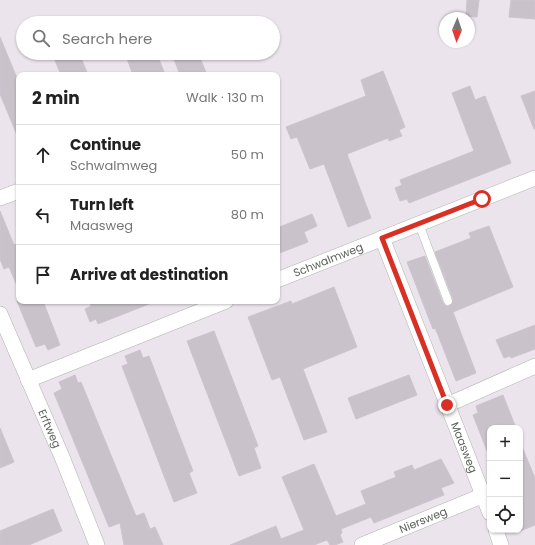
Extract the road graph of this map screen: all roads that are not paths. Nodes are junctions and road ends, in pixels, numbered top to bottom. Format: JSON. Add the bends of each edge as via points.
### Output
{"nodes":[{"id":1,"x":535,"y":178,"type":"edge"},
{"id":2,"x":16,"y":192,"type":"edge"},
{"id":3,"x":0,"y":198,"type":"edge"},
{"id":4,"x":418,"y":224,"type":"junction"},
{"id":5,"x":382,"y":238,"type":"junction"},
{"id":6,"x":280,"y":279,"type":"edge"},
{"id":7,"x":448,"y":301,"type":"dead end"},
{"id":8,"x":218,"y":304,"type":"edge"},
{"id":9,"x":0,"y":314,"type":"edge"},
{"id":10,"x":535,"y":366,"type":"edge"},
{"id":11,"x":28,"y":380,"type":"junction"},
{"id":12,"x":447,"y":405,"type":"junction"},
{"id":13,"x":484,"y":495,"type":"junction"},
{"id":14,"x":487,"y":504,"type":"edge"},
{"id":15,"x":497,"y":533,"type":"edge"},
{"id":16,"x":97,"y":545,"type":"edge"},
{"id":17,"x":362,"y":545,"type":"edge"},
{"id":18,"x":501,"y":545,"type":"edge"}],
"edges":[{"from":1,"to":4,"type":"street","name":"Schwalmweg"},
{"from":2,"to":3,"type":"street"},
{"from":4,"to":5,"type":"street","name":"Schwalmweg"},
{"from":4,"to":7,"type":"lane"},
{"from":5,"to":6,"type":"street","name":"Schwalmweg"},
{"from":5,"to":12,"type":"street","name":"Maasweg"},
{"from":8,"to":11,"type":"street"},
{"from":9,"to":11,"type":"street","name":"Erftweg"},
{"from":10,"to":12,"type":"street"},
{"from":11,"to":16,"type":"street","name":"Erftweg","via":[[62,456]]},
{"from":12,"to":13,"type":"street","name":"Maasweg"},
{"from":13,"to":14,"type":"street","name":"Maasweg"},
{"from":13,"to":17,"type":"street","name":"Niersweg"},
{"from":15,"to":18,"type":"street"}]}
